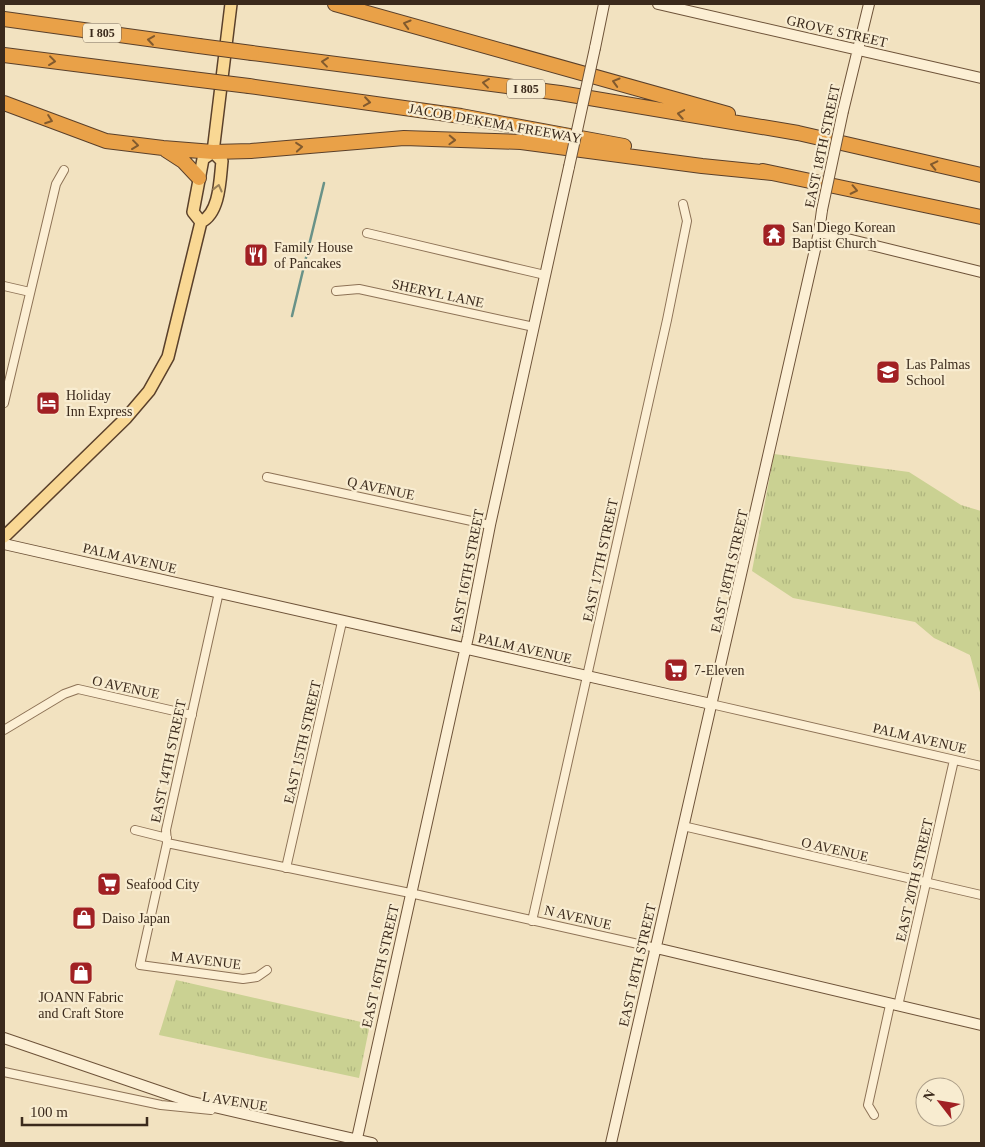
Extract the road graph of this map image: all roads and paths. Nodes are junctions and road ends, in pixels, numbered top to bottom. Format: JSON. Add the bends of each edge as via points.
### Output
{"nodes":[{"id":1,"x":231,"y":4,"type":"edge"},
{"id":2,"x":335,"y":4,"type":"edge"},
{"id":3,"x":604,"y":4,"type":"edge"},
{"id":4,"x":658,"y":4,"type":"edge"},
{"id":5,"x":869,"y":4,"type":"edge"},
{"id":6,"x":4,"y":20,"type":"edge"},
{"id":7,"x":859,"y":50,"type":"junction"},
{"id":8,"x":4,"y":55,"type":"edge"},
{"id":9,"x":981,"y":78,"type":"edge"},
{"id":10,"x":4,"y":103,"type":"edge"},
{"id":11,"x":798,"y":133,"type":"junction"},
{"id":12,"x":163,"y":148,"type":"junction"},
{"id":13,"x":213,"y":152,"type":"junction"},
{"id":14,"x":64,"y":170,"type":"dead end"},
{"id":15,"x":772,"y":173,"type":"junction"},
{"id":16,"x":981,"y":176,"type":"edge"},
{"id":17,"x":199,"y":178,"type":"junction"},
{"id":18,"x":683,"y":204,"type":"dead end"},
{"id":19,"x":981,"y":217,"type":"edge"},
{"id":20,"x":201,"y":222,"type":"junction"},
{"id":21,"x":819,"y":232,"type":"junction"},
{"id":22,"x":367,"y":233,"type":"dead end"},
{"id":23,"x":981,"y":272,"type":"edge"},
{"id":24,"x":545,"y":275,"type":"junction"},
{"id":25,"x":4,"y":286,"type":"edge"},
{"id":26,"x":336,"y":291,"type":"dead end"},
{"id":27,"x":30,"y":292,"type":"junction"},
{"id":28,"x":534,"y":327,"type":"junction"},
{"id":29,"x":4,"y":403,"type":"edge"},
{"id":30,"x":267,"y":476,"type":"dead end"},
{"id":31,"x":490,"y":525,"type":"junction"},
{"id":32,"x":4,"y":538,"type":"edge"},
{"id":33,"x":4,"y":544,"type":"edge"},
{"id":34,"x":219,"y":592,"type":"junction"},
{"id":35,"x":342,"y":622,"type":"junction"},
{"id":36,"x":466,"y":648,"type":"junction"},
{"id":37,"x":588,"y":676,"type":"junction"},
{"id":38,"x":711,"y":704,"type":"junction"},
{"id":39,"x":192,"y":714,"type":"junction"},
{"id":40,"x":4,"y":730,"type":"edge"},
{"id":41,"x":954,"y":760,"type":"junction"},
{"id":42,"x":981,"y":766,"type":"edge"},
{"id":43,"x":683,"y":826,"type":"junction"},
{"id":44,"x":135,"y":830,"type":"dead end"},
{"id":45,"x":167,"y":841,"type":"junction"},
{"id":46,"x":286,"y":868,"type":"junction"},
{"id":47,"x":926,"y":882,"type":"junction"},
{"id":48,"x":410,"y":893,"type":"junction"},
{"id":49,"x":981,"y":895,"type":"edge"},
{"id":50,"x":532,"y":921,"type":"junction"},
{"id":51,"x":656,"y":948,"type":"junction"},
{"id":52,"x":140,"y":964,"type":"joint"},
{"id":53,"x":267,"y":970,"type":"dead end"},
{"id":54,"x":894,"y":1006,"type":"junction"},
{"id":55,"x":981,"y":1025,"type":"edge"},
{"id":56,"x":4,"y":1038,"type":"edge"},
{"id":57,"x":4,"y":1072,"type":"edge"},
{"id":58,"x":232,"y":1113,"type":"junction"},
{"id":59,"x":874,"y":1115,"type":"dead end"},
{"id":60,"x":356,"y":1141,"type":"edge"},
{"id":61,"x":372,"y":1143,"type":"edge"},
{"id":62,"x":611,"y":1143,"type":"edge"}],
"edges":[{"from":1,"to":13,"type":"main road"},
{"from":11,"to":2,"type":"highway","one_way":true},
{"from":3,"to":24,"type":"street","name":"EAST 16TH STREET","bridge":true},
{"from":4,"to":7,"type":"street","name":"GROVE STREET"},
{"from":5,"to":7,"type":"street","name":"EAST 18TH STREET"},
{"from":11,"to":6,"type":"highway","number":"I 805","one_way":true,"bridge":true,"via":[[560,93]]},
{"from":7,"to":9,"type":"street","name":"GROVE STREET"},
{"from":7,"to":21,"type":"street","name":"EAST 18TH STREET","bridge":true,"via":[[843,111]]},
{"from":8,"to":15,"type":"highway","name":"JACOB DEKEMA FREEWAY","one_way":true,"bridge":true,"via":[[461,116]]},
{"from":10,"to":12,"type":"highway","one_way":true,"via":[[106,141]]},
{"from":16,"to":11,"type":"highway","number":"I 805","one_way":true},
{"from":12,"to":13,"type":"highway"},
{"from":12,"to":17,"type":"highway","via":[[183,161]]},
{"from":13,"to":15,"type":"highway","one_way":true,"via":[[404,138],[521,142]]},
{"from":13,"to":17,"type":"main road","via":[[203,159]]},
{"from":20,"to":13,"type":"main road","one_way":true,"via":[[212,214],[220,179],[222,161]]},
{"from":14,"to":27,"type":"street","via":[[56,184]]},
{"from":15,"to":19,"type":"highway","name":"JACOB DEKEMA FREEWAY","one_way":true},
{"from":17,"to":20,"type":"main road","via":[[193,212]]},
{"from":18,"to":37,"type":"street","name":"EAST 17TH STREET","via":[[687,221]]},
{"from":20,"to":32,"type":"main road","via":[[168,357],[149,391],[126,418]]},
{"from":21,"to":23,"type":"street"},
{"from":21,"to":38,"type":"street","name":"EAST 18TH STREET"},
{"from":22,"to":24,"type":"street"},
{"from":24,"to":28,"type":"street","name":"EAST 16TH STREET"},
{"from":25,"to":27,"type":"street"},
{"from":26,"to":28,"type":"street","name":"SHERYL LANE","via":[[359,289]]},
{"from":27,"to":29,"type":"street"},
{"from":28,"to":31,"type":"street","name":"EAST 16TH STREET"},
{"from":30,"to":31,"type":"street","name":"Q AVENUE"},
{"from":31,"to":36,"type":"street","name":"EAST 16TH STREET"},
{"from":33,"to":34,"type":"street","name":"PALM AVENUE"},
{"from":34,"to":35,"type":"street","name":"PALM AVENUE"},
{"from":34,"to":39,"type":"street","name":"EAST 14TH STREET"},
{"from":35,"to":36,"type":"street","name":"PALM AVENUE"},
{"from":35,"to":46,"type":"street","name":"EAST 15TH STREET"},
{"from":36,"to":37,"type":"street","name":"PALM AVENUE"},
{"from":36,"to":48,"type":"street","name":"EAST 16TH STREET"},
{"from":37,"to":38,"type":"street","name":"PALM AVENUE"},
{"from":37,"to":50,"type":"street","name":"EAST 17TH STREET"},
{"from":38,"to":41,"type":"street","name":"PALM AVENUE"},
{"from":38,"to":43,"type":"street","name":"EAST 18TH STREET"},
{"from":39,"to":40,"type":"street","name":"O AVENUE","via":[[78,689]]},
{"from":39,"to":45,"type":"street","name":"EAST 14TH STREET","via":[[166,830]]},
{"from":41,"to":42,"type":"street","name":"PALM AVENUE"},
{"from":41,"to":47,"type":"street","name":"EAST 20TH STREET"},
{"from":43,"to":47,"type":"street","name":"O AVENUE"},
{"from":43,"to":51,"type":"street","name":"EAST 18TH STREET"},
{"from":44,"to":45,"type":"street","name":"N AVENUE"},
{"from":45,"to":46,"type":"street","name":"N AVENUE"},
{"from":45,"to":52,"type":"street","name":"EAST 14TH STREET"},
{"from":46,"to":48,"type":"street","name":"N AVENUE"},
{"from":47,"to":49,"type":"street","name":"O AVENUE"},
{"from":47,"to":54,"type":"street","name":"EAST 20TH STREET"},
{"from":48,"to":50,"type":"street","name":"N AVENUE"},
{"from":48,"to":60,"type":"street","name":"EAST 16TH STREET"},
{"from":50,"to":51,"type":"street","name":"N AVENUE"},
{"from":51,"to":54,"type":"street","name":"N AVENUE"},
{"from":51,"to":62,"type":"street","name":"EAST 18TH STREET"},
{"from":52,"to":53,"type":"street","name":"M AVENUE","via":[[242,978],[257,977]]},
{"from":54,"to":55,"type":"street","name":"N AVENUE"},
{"from":54,"to":59,"type":"street","name":"EAST 20TH STREET","via":[[868,1105]]},
{"from":56,"to":58,"type":"street"},
{"from":57,"to":58,"type":"street","name":"L AVENUE","via":[[161,1104]]},
{"from":58,"to":60,"type":"street","name":"L AVENUE"},
{"from":60,"to":61,"type":"street","name":"L AVENUE"}]}
